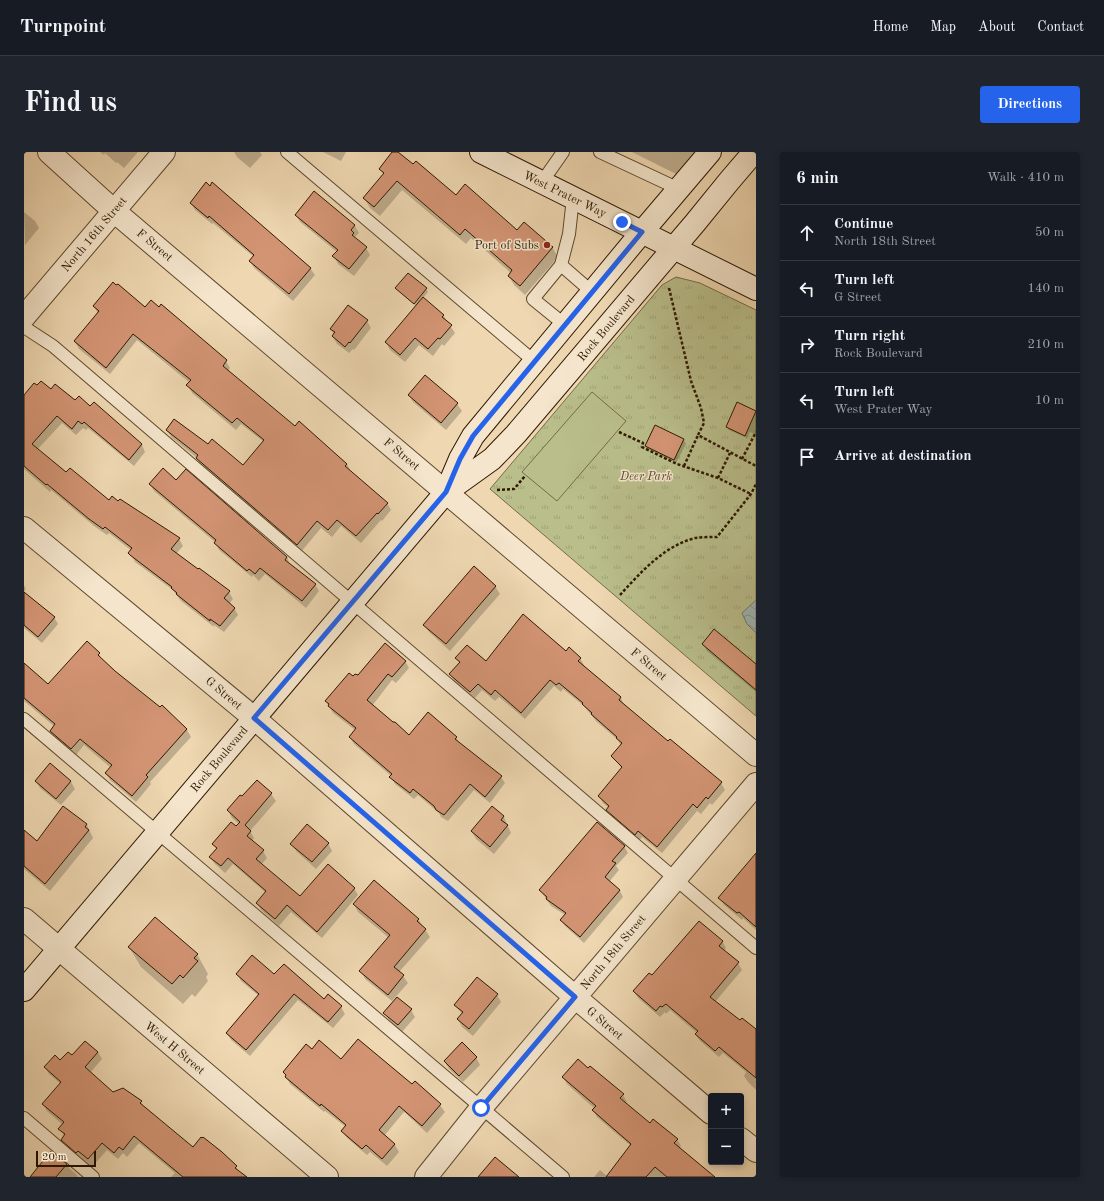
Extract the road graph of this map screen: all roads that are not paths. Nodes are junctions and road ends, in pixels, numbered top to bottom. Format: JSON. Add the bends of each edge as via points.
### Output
{"nodes":[{"id":1,"x":49,"y":152,"type":"edge"},
{"id":2,"x":164,"y":152,"type":"edge"},
{"id":3,"x":287,"y":152,"type":"edge"},
{"id":4,"x":481,"y":152,"type":"edge"},
{"id":5,"x":563,"y":152,"type":"edge"},
{"id":6,"x":600,"y":152,"type":"edge"},
{"id":7,"x":710,"y":152,"type":"edge"},
{"id":8,"x":754,"y":152,"type":"edge"},
{"id":9,"x":542,"y":182,"type":"junction"},
{"id":10,"x":679,"y":189,"type":"junction"},
{"id":11,"x":573,"y":198,"type":"junction"},
{"id":12,"x":114,"y":211,"type":"junction"},
{"id":13,"x":642,"y":232,"type":"junction"},
{"id":14,"x":674,"y":249,"type":"junction"},
{"id":15,"x":561,"y":265,"type":"junction"},
{"id":16,"x":756,"y":289,"type":"edge"},
{"id":17,"x":592,"y":292,"type":"junction"},
{"id":18,"x":24,"y":317,"type":"edge"},
{"id":19,"x":565,"y":325,"type":"junction"},
{"id":20,"x":24,"y":327,"type":"edge"},
{"id":21,"x":535,"y":362,"type":"junction"},
{"id":22,"x":446,"y":492,"type":"junction"},
{"id":23,"x":24,"y":528,"type":"edge"},
{"id":24,"x":353,"y":603,"type":"junction"},
{"id":25,"x":254,"y":718,"type":"junction"},
{"id":26,"x":24,"y":719,"type":"edge"},
{"id":27,"x":756,"y":755,"type":"edge"},
{"id":28,"x":756,"y":784,"type":"edge"},
{"id":29,"x":158,"y":832,"type":"junction"},
{"id":30,"x":674,"y":880,"type":"junction"},
{"id":31,"x":24,"y":919,"type":"edge"},
{"id":32,"x":756,"y":948,"type":"edge"},
{"id":33,"x":60,"y":950,"type":"junction"},
{"id":34,"x":24,"y":990,"type":"edge"},
{"id":35,"x":575,"y":997,"type":"junction"},
{"id":36,"x":481,"y":1108,"type":"junction"},
{"id":37,"x":708,"y":1110,"type":"edge"},
{"id":38,"x":24,"y":1118,"type":"edge"},
{"id":39,"x":744,"y":1141,"type":"edge"},
{"id":40,"x":756,"y":1151,"type":"edge"},
{"id":41,"x":93,"y":1177,"type":"edge"},
{"id":42,"x":327,"y":1177,"type":"edge"},
{"id":43,"x":426,"y":1177,"type":"edge"},
{"id":44,"x":563,"y":1177,"type":"edge"}],
"edges":[{"from":1,"to":12,"type":"street","name":"F Street"},
{"from":2,"to":12,"type":"street","name":"North 16th Street"},
{"from":3,"to":21,"type":"lane"},
{"from":4,"to":9,"type":"street","name":"West Prater Way"},
{"from":5,"to":9,"type":"lane"},
{"from":6,"to":10,"type":"lane"},
{"from":7,"to":10,"type":"street","name":"Rock Boulevard"},
{"from":8,"to":14,"type":"street","name":"Rock Boulevard"},
{"from":9,"to":11,"type":"street","name":"West Prater Way"},
{"from":10,"to":13,"type":"street","name":"Rock Boulevard"},
{"from":11,"to":13,"type":"street","name":"West Prater Way"},
{"from":11,"to":15,"type":"lane","via":[[569,234]]},
{"from":12,"to":18,"type":"street","name":"North 16th Street"},
{"from":12,"to":22,"type":"street","name":"F Street"},
{"from":13,"to":14,"type":"street","name":"West Prater Way"},
{"from":13,"to":17,"type":"street","name":"Rock Boulevard"},
{"from":14,"to":16,"type":"street","name":"West Prater Way"},
{"from":14,"to":22,"type":"street","name":"Rock Boulevard","via":[[516,434],[492,459]]},
{"from":15,"to":17,"type":"lane"},
{"from":15,"to":19,"type":"lane","via":[[533,299]]},
{"from":17,"to":19,"type":"street","name":"Rock Boulevard"},
{"from":19,"to":21,"type":"street","name":"Rock Boulevard"},
{"from":20,"to":24,"type":"lane","via":[[53,346]]},
{"from":21,"to":22,"type":"street","name":"Rock Boulevard","via":[[473,436]]},
{"from":22,"to":24,"type":"street","name":"Rock Boulevard"},
{"from":22,"to":27,"type":"street","name":"F Street"},
{"from":23,"to":25,"type":"street","name":"G Street"},
{"from":24,"to":25,"type":"street","name":"Rock Boulevard"},
{"from":24,"to":30,"type":"lane"},
{"from":25,"to":29,"type":"street","name":"Rock Boulevard"},
{"from":25,"to":35,"type":"street","name":"G Street"},
{"from":26,"to":29,"type":"lane"},
{"from":28,"to":30,"type":"street","name":"North 18th Street"},
{"from":29,"to":33,"type":"street","name":"Rock Boulevard"},
{"from":29,"to":36,"type":"lane"},
{"from":30,"to":32,"type":"lane"},
{"from":30,"to":35,"type":"street","name":"North 18th Street"},
{"from":31,"to":33,"type":"street","name":"West H Street"},
{"from":33,"to":34,"type":"street","name":"Rock Boulevard"},
{"from":33,"to":42,"type":"street","name":"West H Street"},
{"from":35,"to":36,"type":"street","name":"North 18th Street"},
{"from":35,"to":37,"type":"street","name":"G Street"},
{"from":36,"to":43,"type":"street","name":"North 18th Street"},
{"from":36,"to":44,"type":"lane"},
{"from":38,"to":41,"type":"lane"},
{"from":39,"to":40,"type":"street"}]}
